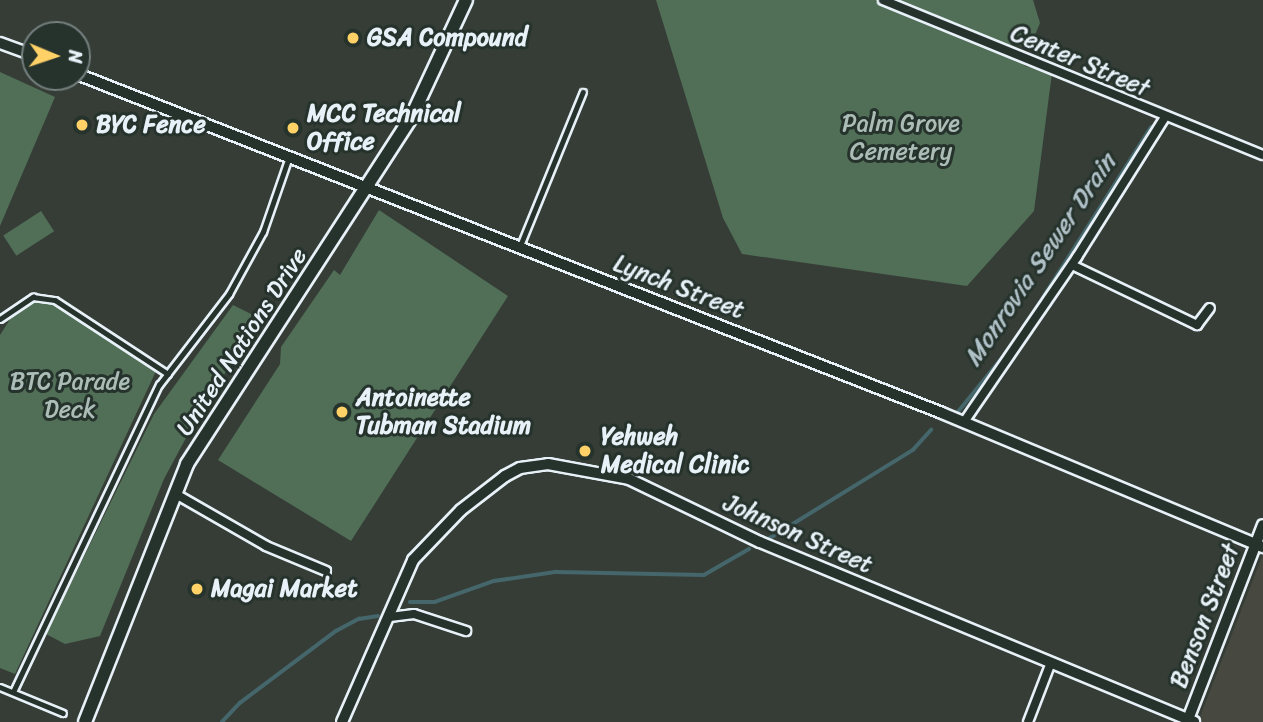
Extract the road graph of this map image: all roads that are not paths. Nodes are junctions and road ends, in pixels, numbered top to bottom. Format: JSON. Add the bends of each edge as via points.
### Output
{"nodes":[{"id":1,"x":466,"y":0,"type":"edge"},
{"id":2,"x":883,"y":0,"type":"edge"},
{"id":3,"x":0,"y":43,"type":"edge"},
{"id":4,"x":21,"y":51,"type":"edge"},
{"id":5,"x":91,"y":79,"type":"edge"},
{"id":6,"x":583,"y":92,"type":"dead end"},
{"id":7,"x":1165,"y":117,"type":"junction"},
{"id":8,"x":289,"y":155,"type":"junction"},
{"id":9,"x":1263,"y":155,"type":"edge"},
{"id":10,"x":370,"y":186,"type":"junction"},
{"id":11,"x":519,"y":246,"type":"junction"},
{"id":12,"x":1072,"y":265,"type":"junction"},
{"id":13,"x":1210,"y":308,"type":"dead end"},
{"id":14,"x":0,"y":319,"type":"edge"},
{"id":15,"x":168,"y":374,"type":"junction"},
{"id":16,"x":964,"y":422,"type":"junction"},
{"id":17,"x":174,"y":493,"type":"junction"},
{"id":18,"x":1263,"y":525,"type":"edge"},
{"id":19,"x":1259,"y":545,"type":"edge"},
{"id":20,"x":327,"y":571,"type":"dead end"},
{"id":21,"x":390,"y":617,"type":"junction"},
{"id":22,"x":466,"y":631,"type":"dead end"},
{"id":23,"x":1049,"y":665,"type":"junction"},
{"id":24,"x":0,"y":687,"type":"edge"},
{"id":25,"x":13,"y":692,"type":"junction"},
{"id":26,"x":63,"y":713,"type":"dead end"},
{"id":27,"x":1189,"y":721,"type":"edge"},
{"id":28,"x":85,"y":722,"type":"edge"},
{"id":29,"x":342,"y":722,"type":"edge"},
{"id":30,"x":1028,"y":722,"type":"edge"}],
"edges":[{"from":1,"to":10,"type":"main road","name":"United Nations Drive","via":[[427,89]]},
{"from":2,"to":7,"type":"street","name":"Center Street"},
{"from":3,"to":4,"type":"street"},
{"from":5,"to":8,"type":"street","name":"Lynch Street"},
{"from":6,"to":11,"type":"lane"},
{"from":7,"to":9,"type":"street","name":"Center Street"},
{"from":7,"to":12,"type":"street"},
{"from":8,"to":10,"type":"street","name":"Lynch Street"},
{"from":8,"to":15,"type":"lane","via":[[263,232],[229,294]]},
{"from":10,"to":11,"type":"street","name":"Lynch Street"},
{"from":10,"to":17,"type":"main road","name":"United Nations Drive","via":[[187,464]]},
{"from":11,"to":16,"type":"street","name":"Lynch Street"},
{"from":12,"to":13,"type":"street","via":[[1197,325]]},
{"from":12,"to":16,"type":"street"},
{"from":14,"to":15,"type":"lane","via":[[33,297],[55,300]]},
{"from":15,"to":25,"type":"lane"},
{"from":16,"to":19,"type":"street","name":"Lynch Street"},
{"from":17,"to":20,"type":"street","via":[[266,547]]},
{"from":17,"to":28,"type":"main road","name":"United Nations Drive"},
{"from":18,"to":19,"type":"street","name":"Benson Street"},
{"from":19,"to":27,"type":"street","name":"Benson Street"},
{"from":21,"to":22,"type":"street","via":[[414,614]]},
{"from":21,"to":23,"type":"street","name":"Johnson Street","via":[[413,560],[461,510],[520,468],[548,464],[629,479],[760,542]]},
{"from":21,"to":29,"type":"street","name":"Johnson Street"},
{"from":23,"to":27,"type":"street","name":"Johnson Street"},
{"from":23,"to":30,"type":"street"},
{"from":24,"to":25,"type":"lane"},
{"from":25,"to":26,"type":"lane"}]}
